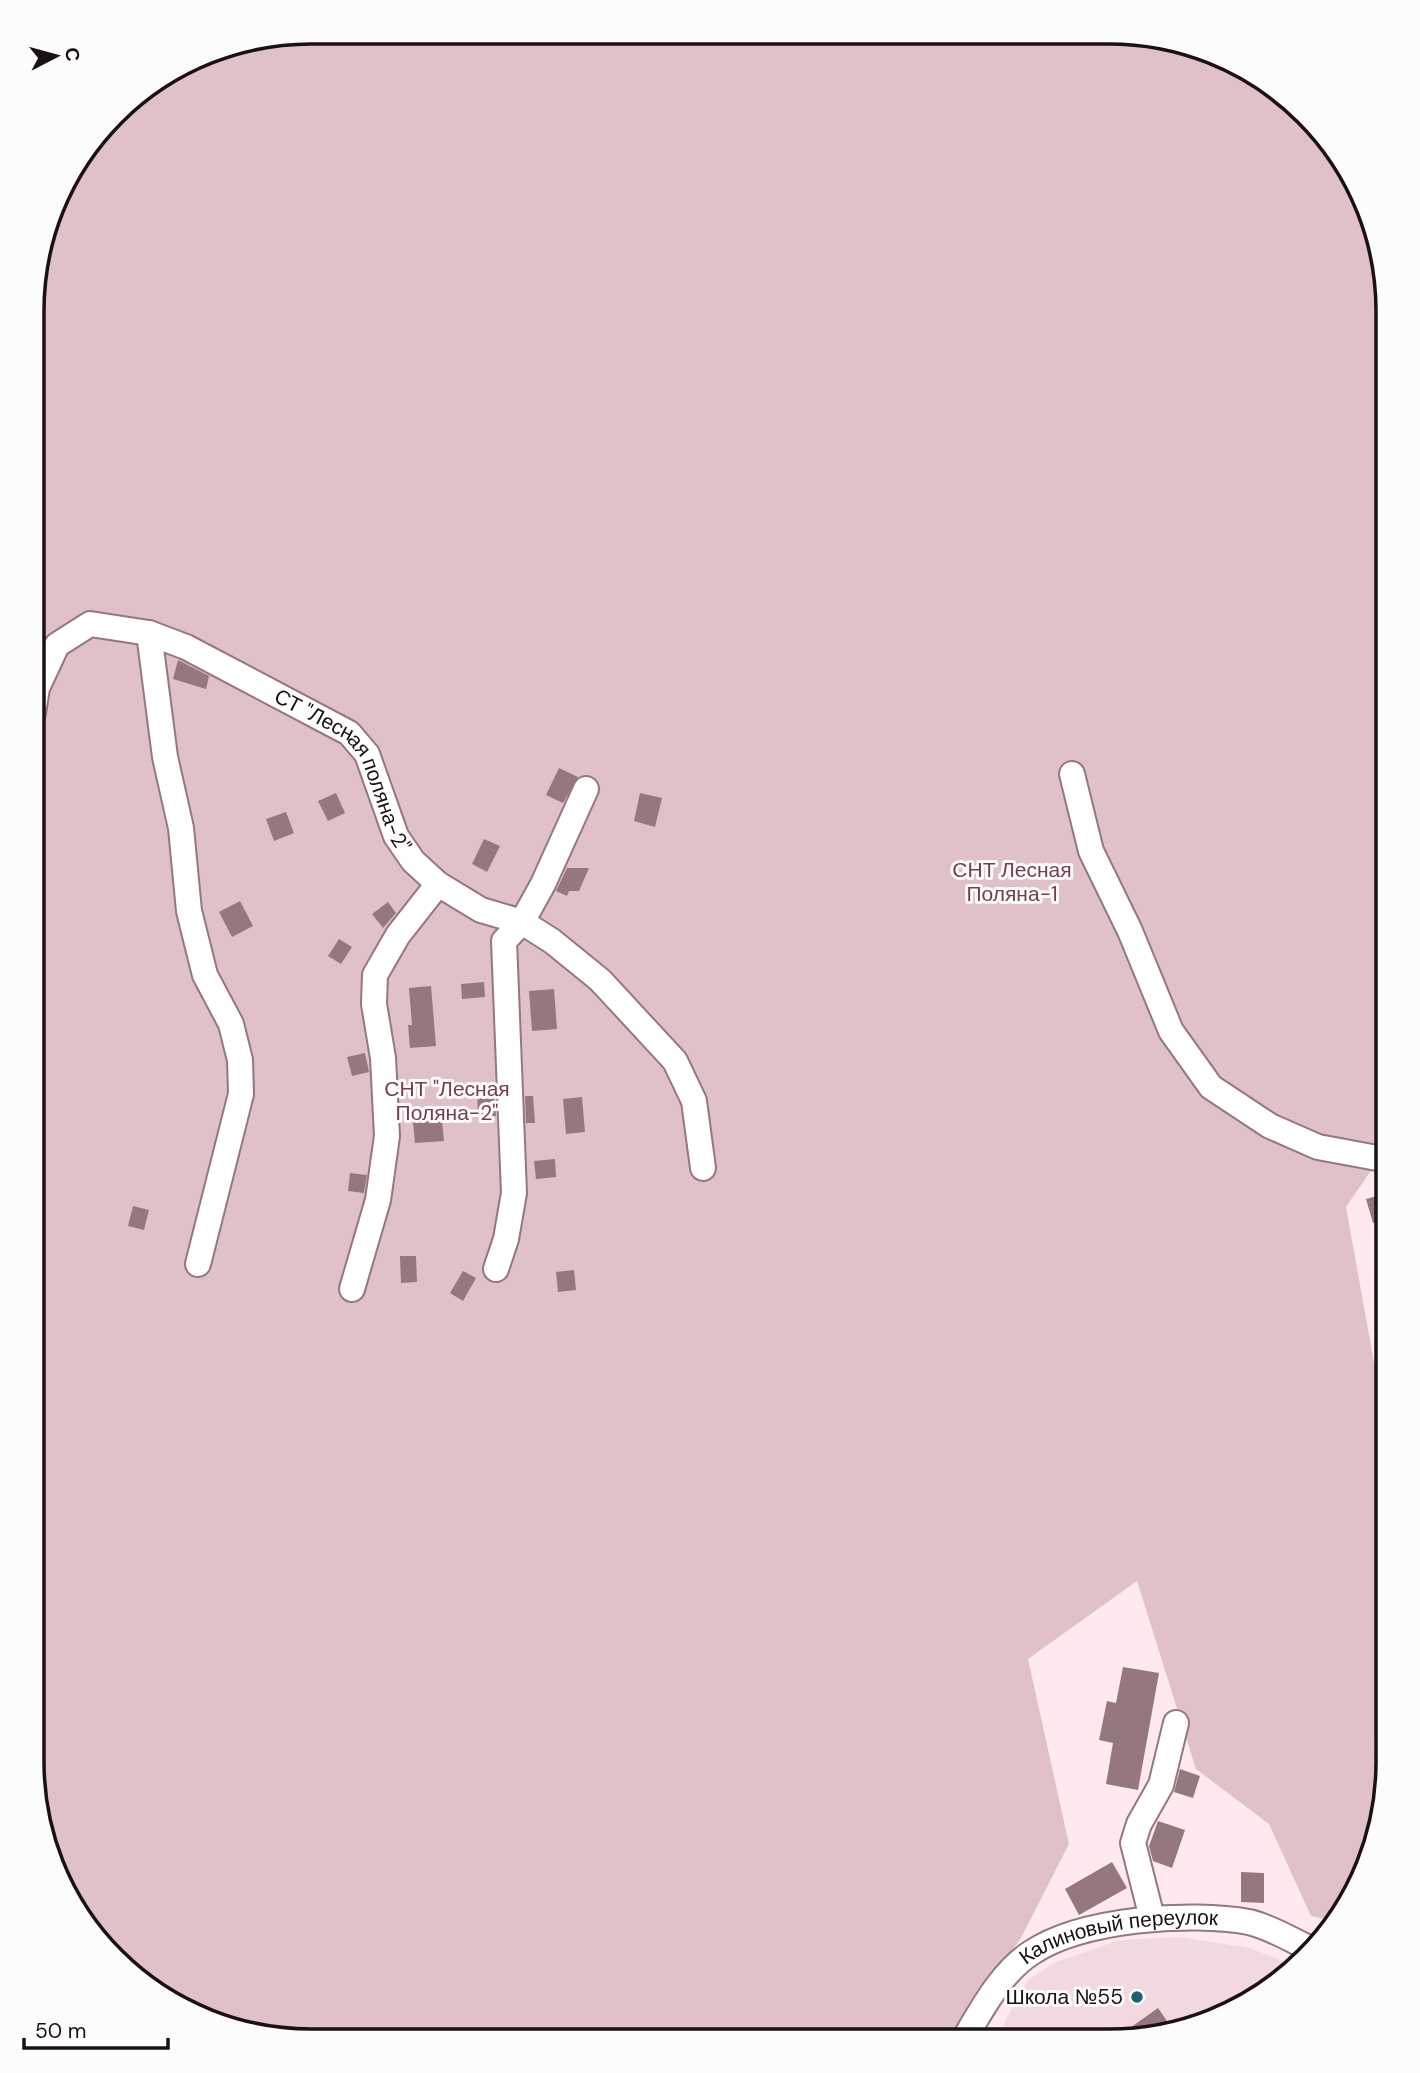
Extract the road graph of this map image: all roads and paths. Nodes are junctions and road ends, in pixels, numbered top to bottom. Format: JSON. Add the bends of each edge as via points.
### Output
{"nodes":[{"id":1,"x":149,"y":633,"type":"junction"},
{"id":2,"x":44,"y":673,"type":"edge"},
{"id":3,"x":1072,"y":774,"type":"dead end"},
{"id":4,"x":586,"y":789,"type":"dead end"},
{"id":5,"x":438,"y":884,"type":"junction"},
{"id":6,"x":522,"y":922,"type":"junction"},
{"id":7,"x":1376,"y":1158,"type":"edge"},
{"id":8,"x":703,"y":1168,"type":"dead end"},
{"id":9,"x":198,"y":1265,"type":"dead end"},
{"id":10,"x":496,"y":1269,"type":"dead end"},
{"id":11,"x":352,"y":1289,"type":"dead end"},
{"id":12,"x":1176,"y":1723,"type":"dead end"},
{"id":13,"x":1152,"y":1918,"type":"junction"},
{"id":14,"x":1303,"y":1946,"type":"edge"},
{"id":15,"x":970,"y":2029,"type":"edge"}],
"edges":[{"from":1,"to":2,"type":"street","name":"СТ \"Лесная поляна-2\"","via":[[90,624],[57,645]]},
{"from":1,"to":5,"type":"street","name":"СТ \"Лесная поляна-2\"","via":[[186,647],[349,733],[367,754],[396,836],[413,862]]},
{"from":1,"to":9,"type":"street","via":[[165,757],[181,828],[189,911],[205,975],[231,1024],[240,1060],[241,1094]]},
{"from":3,"to":7,"type":"street","via":[[1091,851],[1171,1031],[1211,1087],[1270,1126],[1318,1147]]},
{"from":4,"to":6,"type":"street"},
{"from":5,"to":6,"type":"street","name":"СТ \"Лесная поляна-2\"","via":[[481,910]]},
{"from":5,"to":11,"type":"street","via":[[398,935],[375,975],[387,1136],[378,1200]]},
{"from":6,"to":8,"type":"street","name":"СТ \"Лесная поляна-2\"","via":[[600,980],[675,1061],[694,1101]]},
{"from":6,"to":10,"type":"street","via":[[504,941],[514,1193]]},
{"from":12,"to":13,"type":"street","via":[[1161,1785],[1133,1843]]},
{"from":13,"to":14,"type":"street","name":"Калиновый переулок","via":[[1251,1923]]},
{"from":13,"to":15,"type":"street","name":"Калиновый переулок","via":[[1068,1935],[1030,1953],[992,1991]]}]}
